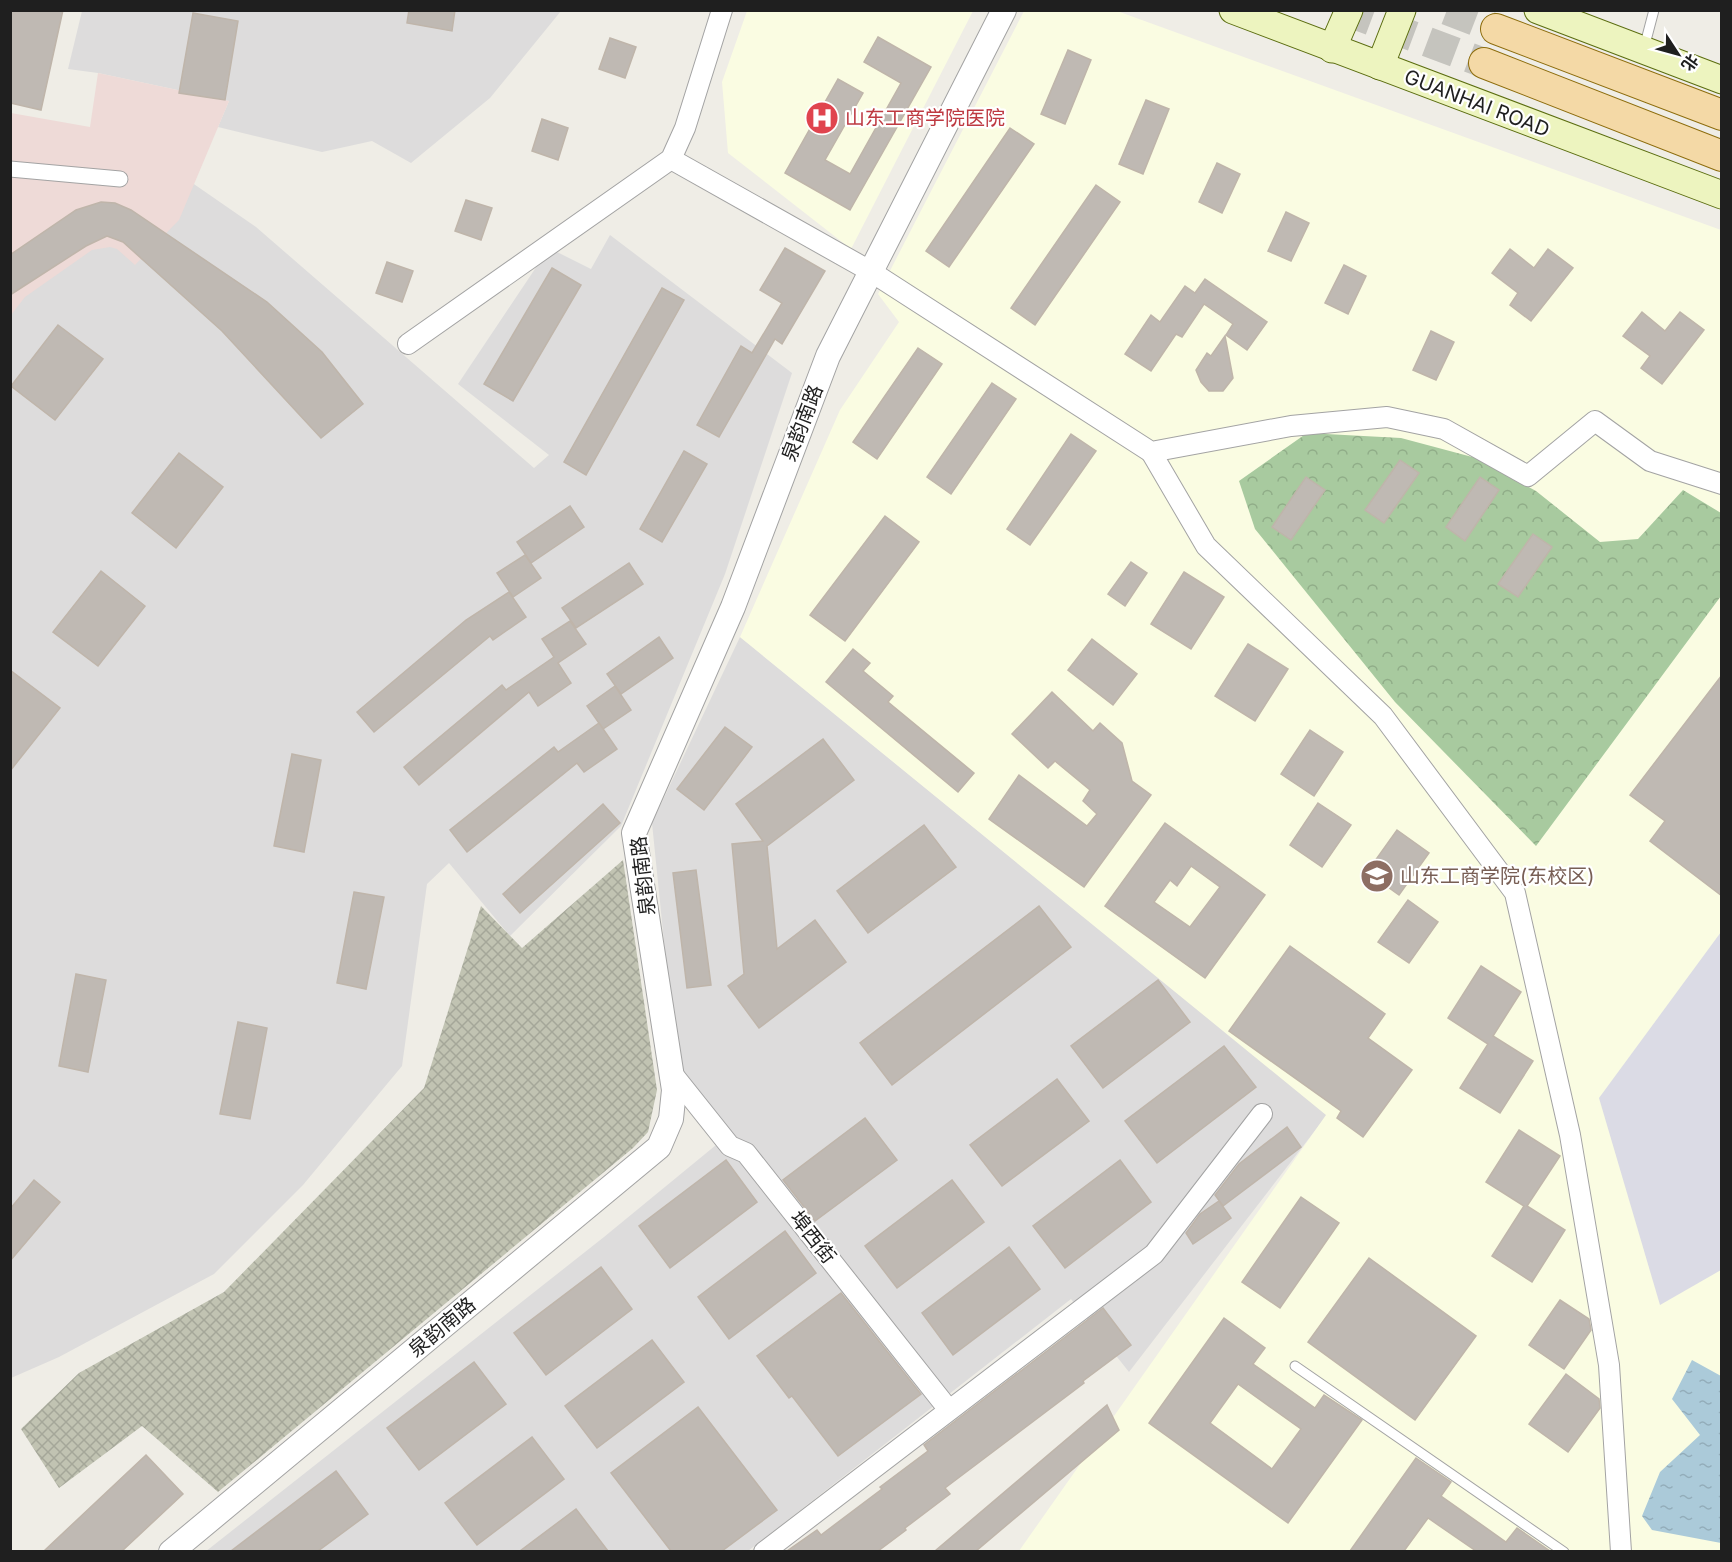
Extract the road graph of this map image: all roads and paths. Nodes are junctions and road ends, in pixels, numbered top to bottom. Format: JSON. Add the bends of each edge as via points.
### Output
{"nodes":[{"id":1,"x":722,"y":10,"type":"edge"},
{"id":2,"x":1004,"y":10,"type":"edge"},
{"id":3,"x":1233,"y":10,"type":"edge"},
{"id":4,"x":1349,"y":10,"type":"edge"},
{"id":5,"x":1402,"y":10,"type":"edge"},
{"id":6,"x":1539,"y":10,"type":"edge"},
{"id":7,"x":1654,"y":10,"type":"edge"},
{"id":8,"x":1496,"y":29,"type":"tunnel mouth"},
{"id":9,"x":1332,"y":49,"type":"junction"},
{"id":10,"x":1643,"y":51,"type":"junction"},
{"id":11,"x":1484,"y":63,"type":"tunnel mouth"},
{"id":12,"x":1380,"y":66,"type":"junction"},
{"id":13,"x":1722,"y":80,"type":"edge"},
{"id":14,"x":1722,"y":115,"type":"edge"},
{"id":15,"x":1722,"y":156,"type":"edge"},
{"id":16,"x":671,"y":159,"type":"junction"},
{"id":17,"x":11,"y":172,"type":"edge"},
{"id":18,"x":120,"y":180,"type":"dead end"},
{"id":19,"x":1722,"y":195,"type":"edge"},
{"id":20,"x":870,"y":271,"type":"junction"},
{"id":21,"x":408,"y":344,"type":"dead end"},
{"id":22,"x":1151,"y":452,"type":"junction"},
{"id":23,"x":1722,"y":484,"type":"edge"},
{"id":24,"x":671,"y":1072,"type":"junction"},
{"id":25,"x":1262,"y":1114,"type":"dead end"},
{"id":26,"x":1296,"y":1366,"type":"dead end"},
{"id":27,"x":949,"y":1410,"type":"junction"},
{"id":28,"x":171,"y":1551,"type":"edge"},
{"id":29,"x":764,"y":1551,"type":"edge"},
{"id":30,"x":1564,"y":1551,"type":"edge"},
{"id":31,"x":1621,"y":1551,"type":"edge"}],
"edges":[{"from":1,"to":16,"type":"street","via":[[685,128]]},
{"from":2,"to":20,"type":"street","name":"泉韵南路"},
{"from":3,"to":9,"type":"main road","name":"GUANHAI ROAD"},
{"from":4,"to":9,"type":"main road"},
{"from":5,"to":12,"type":"main road"},
{"from":6,"to":10,"type":"main road"},
{"from":7,"to":10,"type":"lane"},
{"from":8,"to":14,"type":"main road"},
{"from":9,"to":12,"type":"main road","name":"GUANHAI ROAD"},
{"from":10,"to":13,"type":"main road"},
{"from":11,"to":15,"type":"main road","name":"GUANHAI ROAD"},
{"from":12,"to":19,"type":"main road","name":"GUANHAI ROAD"},
{"from":16,"to":20,"type":"street"},
{"from":16,"to":21,"type":"street"},
{"from":17,"to":18,"type":"street"},
{"from":20,"to":22,"type":"street"},
{"from":20,"to":24,"type":"street","name":"泉韵南路","via":[[828,356],[733,607],[634,832]]},
{"from":22,"to":23,"type":"street","via":[[1291,426],[1387,417],[1444,429],[1528,476],[1595,421],[1650,461]]},
{"from":22,"to":31,"type":"street","via":[[1206,546],[1383,716],[1515,892],[1570,1135],[1607,1354]]},
{"from":24,"to":27,"type":"street","name":"埠西街","via":[[730,1146],[746,1153]]},
{"from":24,"to":28,"type":"street","name":"泉韵南路","via":[[674,1090],[670,1119],[659,1147]]},
{"from":25,"to":27,"type":"street","via":[[1154,1254]]},
{"from":26,"to":30,"type":"lane"},
{"from":27,"to":29,"type":"street"}]}
